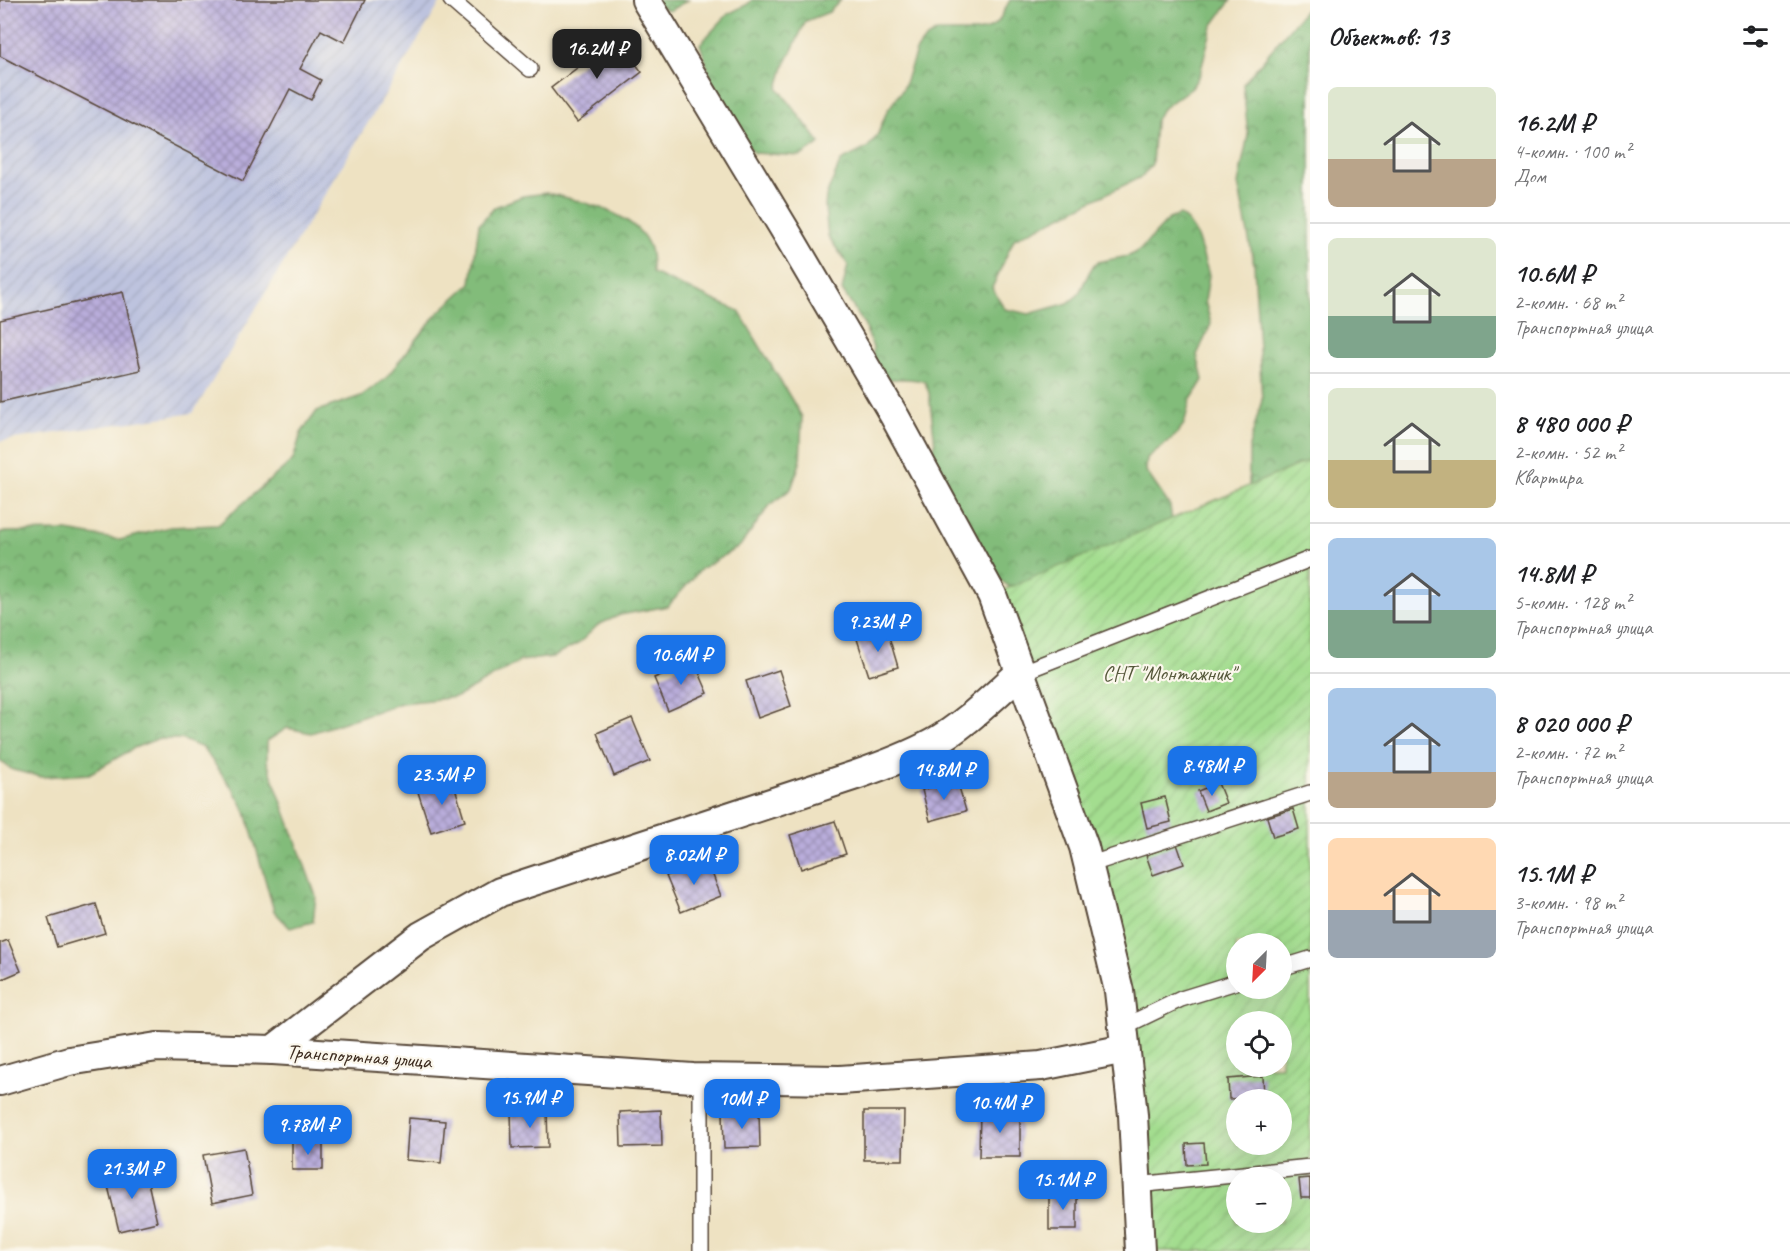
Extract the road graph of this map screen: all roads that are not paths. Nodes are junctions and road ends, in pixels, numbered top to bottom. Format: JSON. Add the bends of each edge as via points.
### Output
{"nodes":[{"id":1,"x":451,"y":0,"type":"edge"},
{"id":2,"x":646,"y":0,"type":"edge"},
{"id":3,"x":530,"y":69,"type":"dead end"},
{"id":4,"x":1310,"y":559,"type":"edge"},
{"id":5,"x":1020,"y":673,"type":"junction"},
{"id":6,"x":1310,"y":792,"type":"edge"},
{"id":7,"x":1088,"y":866,"type":"junction"},
{"id":8,"x":1310,"y":959,"type":"edge"},
{"id":9,"x":1292,"y":965,"type":"edge"},
{"id":10,"x":1226,"y":985,"type":"edge"},
{"id":11,"x":1124,"y":1038,"type":"junction"},
{"id":12,"x":273,"y":1050,"type":"junction"},
{"id":13,"x":701,"y":1078,"type":"junction"},
{"id":14,"x":0,"y":1081,"type":"edge"},
{"id":15,"x":1310,"y":1167,"type":"edge"},
{"id":16,"x":1137,"y":1185,"type":"junction"},
{"id":17,"x":701,"y":1251,"type":"edge"},
{"id":18,"x":1140,"y":1251,"type":"edge"}],
"edges":[{"from":1,"to":3,"type":"lane"},
{"from":2,"to":5,"type":"street","via":[[895,417],[992,595]]},
{"from":4,"to":5,"type":"lane"},
{"from":5,"to":7,"type":"street"},
{"from":5,"to":12,"type":"street","name":"Транспортная улица","via":[[935,742],[893,761],[500,892],[421,936]]},
{"from":6,"to":7,"type":"lane"},
{"from":7,"to":11,"type":"street","via":[[1119,991]]},
{"from":8,"to":9,"type":"lane"},
{"from":10,"to":11,"type":"lane","via":[[1181,999]]},
{"from":11,"to":13,"type":"street","name":"Транспортная улица","via":[[1041,1066],[840,1080]]},
{"from":11,"to":16,"type":"street"},
{"from":12,"to":13,"type":"street","name":"Транспортная улица"},
{"from":12,"to":14,"type":"street","name":"Транспортная улица","via":[[157,1047],[69,1061]]},
{"from":13,"to":17,"type":"lane"},
{"from":15,"to":16,"type":"lane"},
{"from":16,"to":18,"type":"street"}]}
